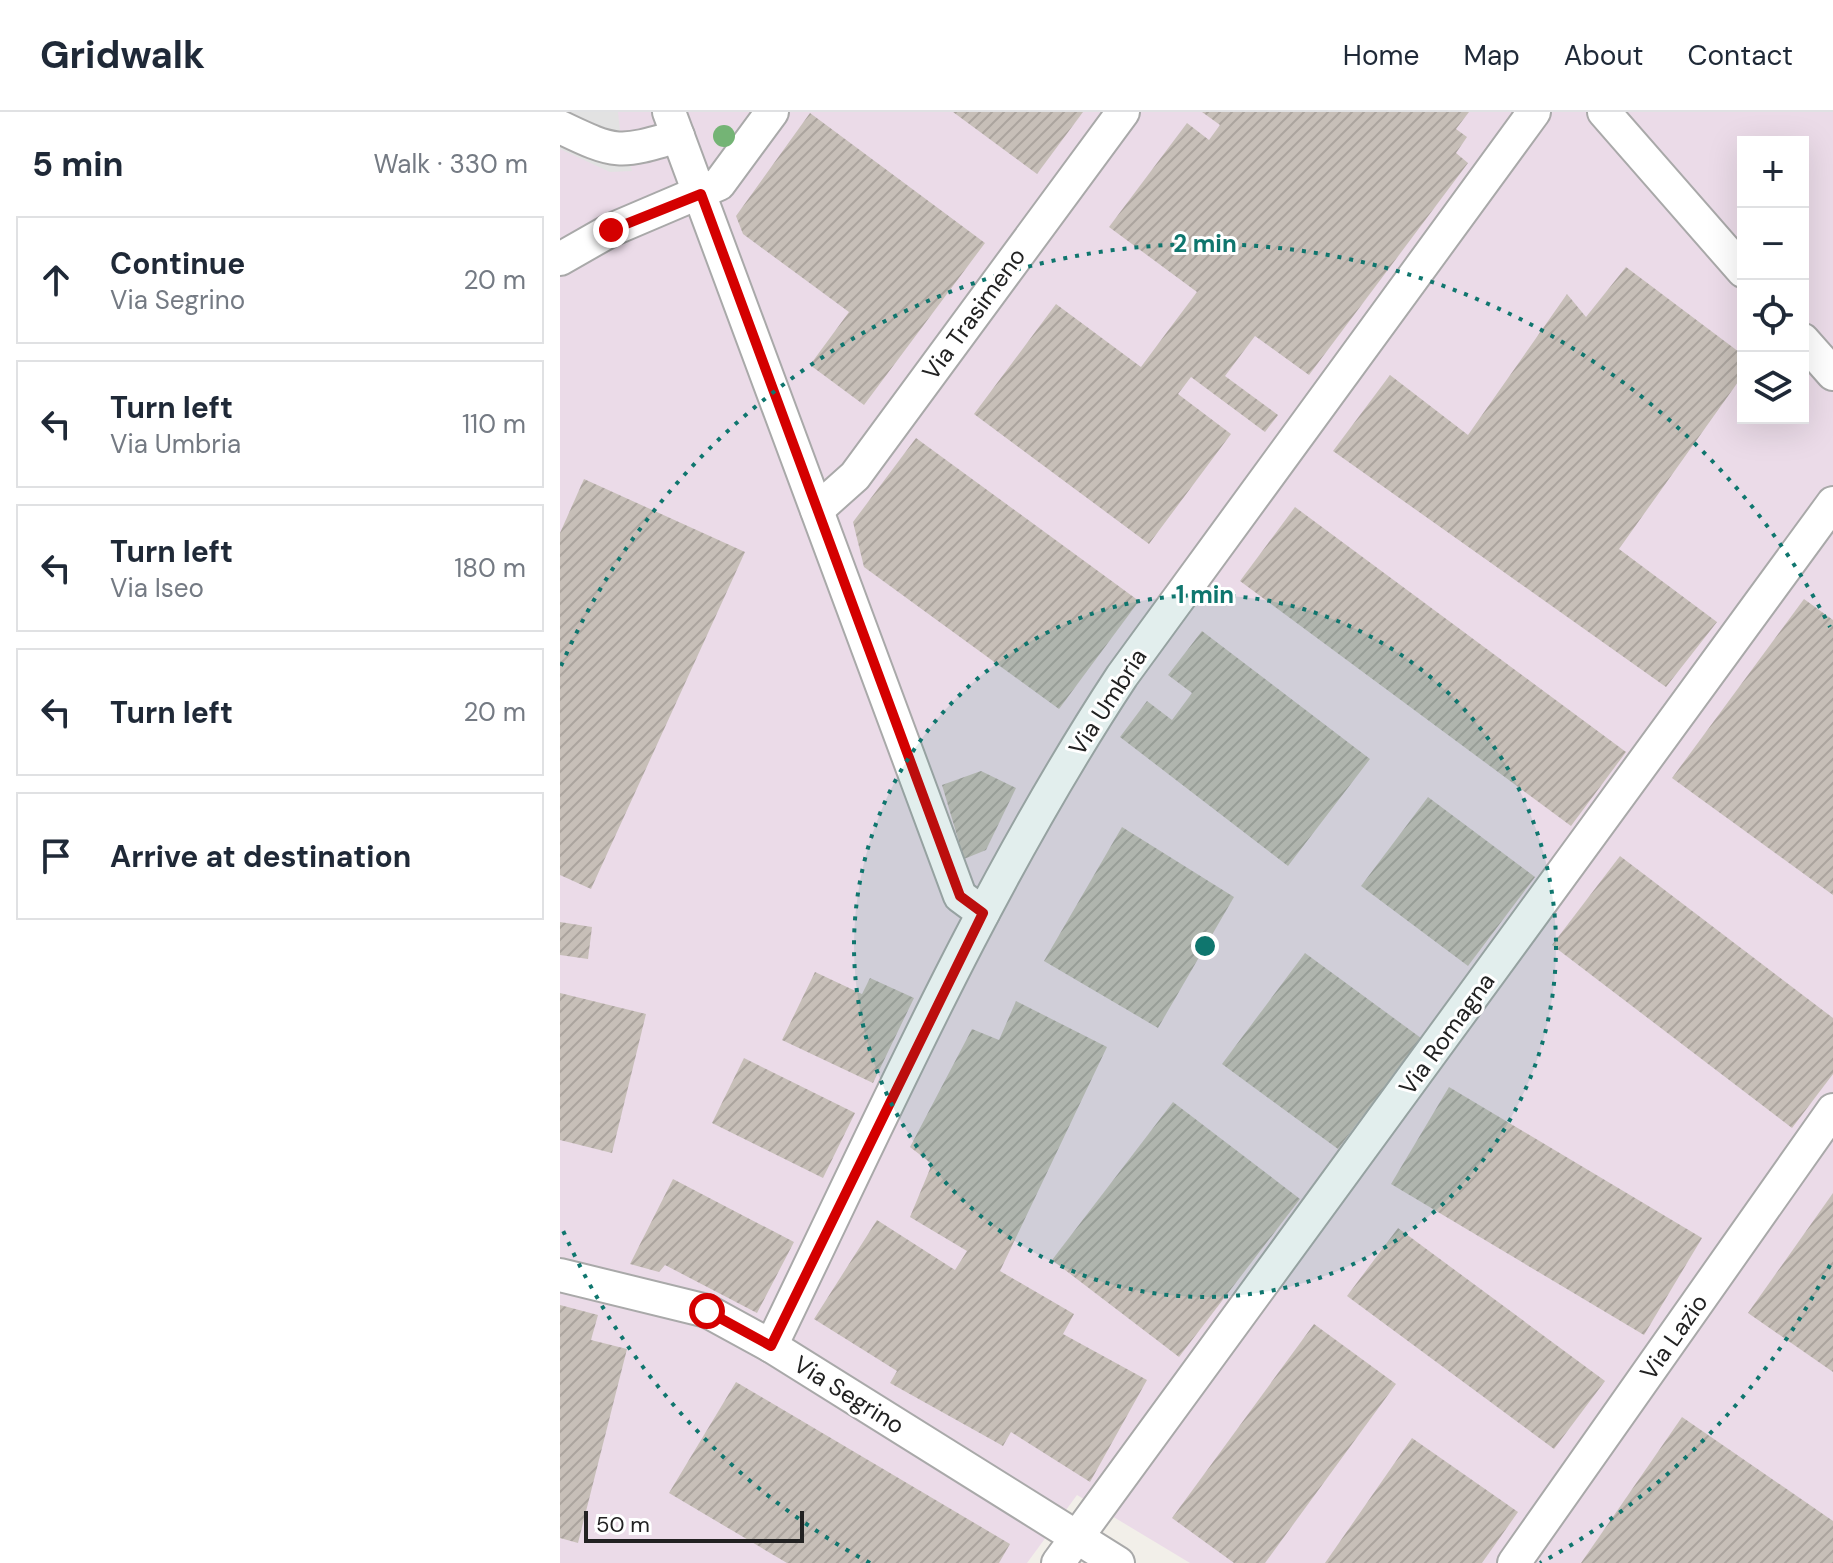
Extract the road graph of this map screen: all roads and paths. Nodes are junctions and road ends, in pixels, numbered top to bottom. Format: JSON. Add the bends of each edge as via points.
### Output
{"nodes":[{"id":1,"x":772,"y":112,"type":"edge"},
{"id":2,"x":1123,"y":112,"type":"edge"},
{"id":3,"x":1534,"y":112,"type":"edge"},
{"id":4,"x":1604,"y":112,"type":"edge"},
{"id":5,"x":674,"y":124,"type":"edge"},
{"id":6,"x":560,"y":127,"type":"edge"},
{"id":7,"x":701,"y":194,"type":"junction"},
{"id":8,"x":560,"y":259,"type":"edge"},
{"id":9,"x":1737,"y":264,"type":"edge"},
{"id":10,"x":1809,"y":347,"type":"edge"},
{"id":11,"x":1833,"y":374,"type":"edge"},
{"id":12,"x":1833,"y":503,"type":"edge"},
{"id":13,"x":817,"y":510,"type":"junction"},
{"id":14,"x":983,"y":913,"type":"junction"},
{"id":15,"x":1833,"y":1110,"type":"edge"},
{"id":16,"x":560,"y":1275,"type":"edge"},
{"id":17,"x":771,"y":1346,"type":"junction"},
{"id":18,"x":1067,"y":1551,"type":"edge"},
{"id":19,"x":1118,"y":1563,"type":"edge"},
{"id":20,"x":1514,"y":1563,"type":"edge"}],
"edges":[{"from":1,"to":7,"type":"street","via":[[719,184]]},
{"from":2,"to":13,"type":"street","name":"Via Trasimeno","via":[[855,476]]},
{"from":3,"to":14,"type":"street","name":"Via Umbria","via":[[1122,676]]},
{"from":4,"to":9,"type":"street"},
{"from":5,"to":6,"type":"street","via":[[628,151],[606,150]]},
{"from":5,"to":7,"type":"street"},
{"from":7,"to":8,"type":"street","via":[[642,215]]},
{"from":7,"to":13,"type":"street"},
{"from":10,"to":11,"type":"street"},
{"from":12,"to":18,"type":"street","name":"Via Romagna"},
{"from":13,"to":14,"type":"street","via":[[960,896]]},
{"from":14,"to":17,"type":"street","name":"Via Umbria"},
{"from":15,"to":20,"type":"street","name":"Via Lazio"},
{"from":16,"to":17,"type":"street","name":"Via Segrino","via":[[707,1311]]},
{"from":17,"to":18,"type":"street","name":"Via Segrino"},
{"from":18,"to":19,"type":"street","name":"Via Segrino"}]}
